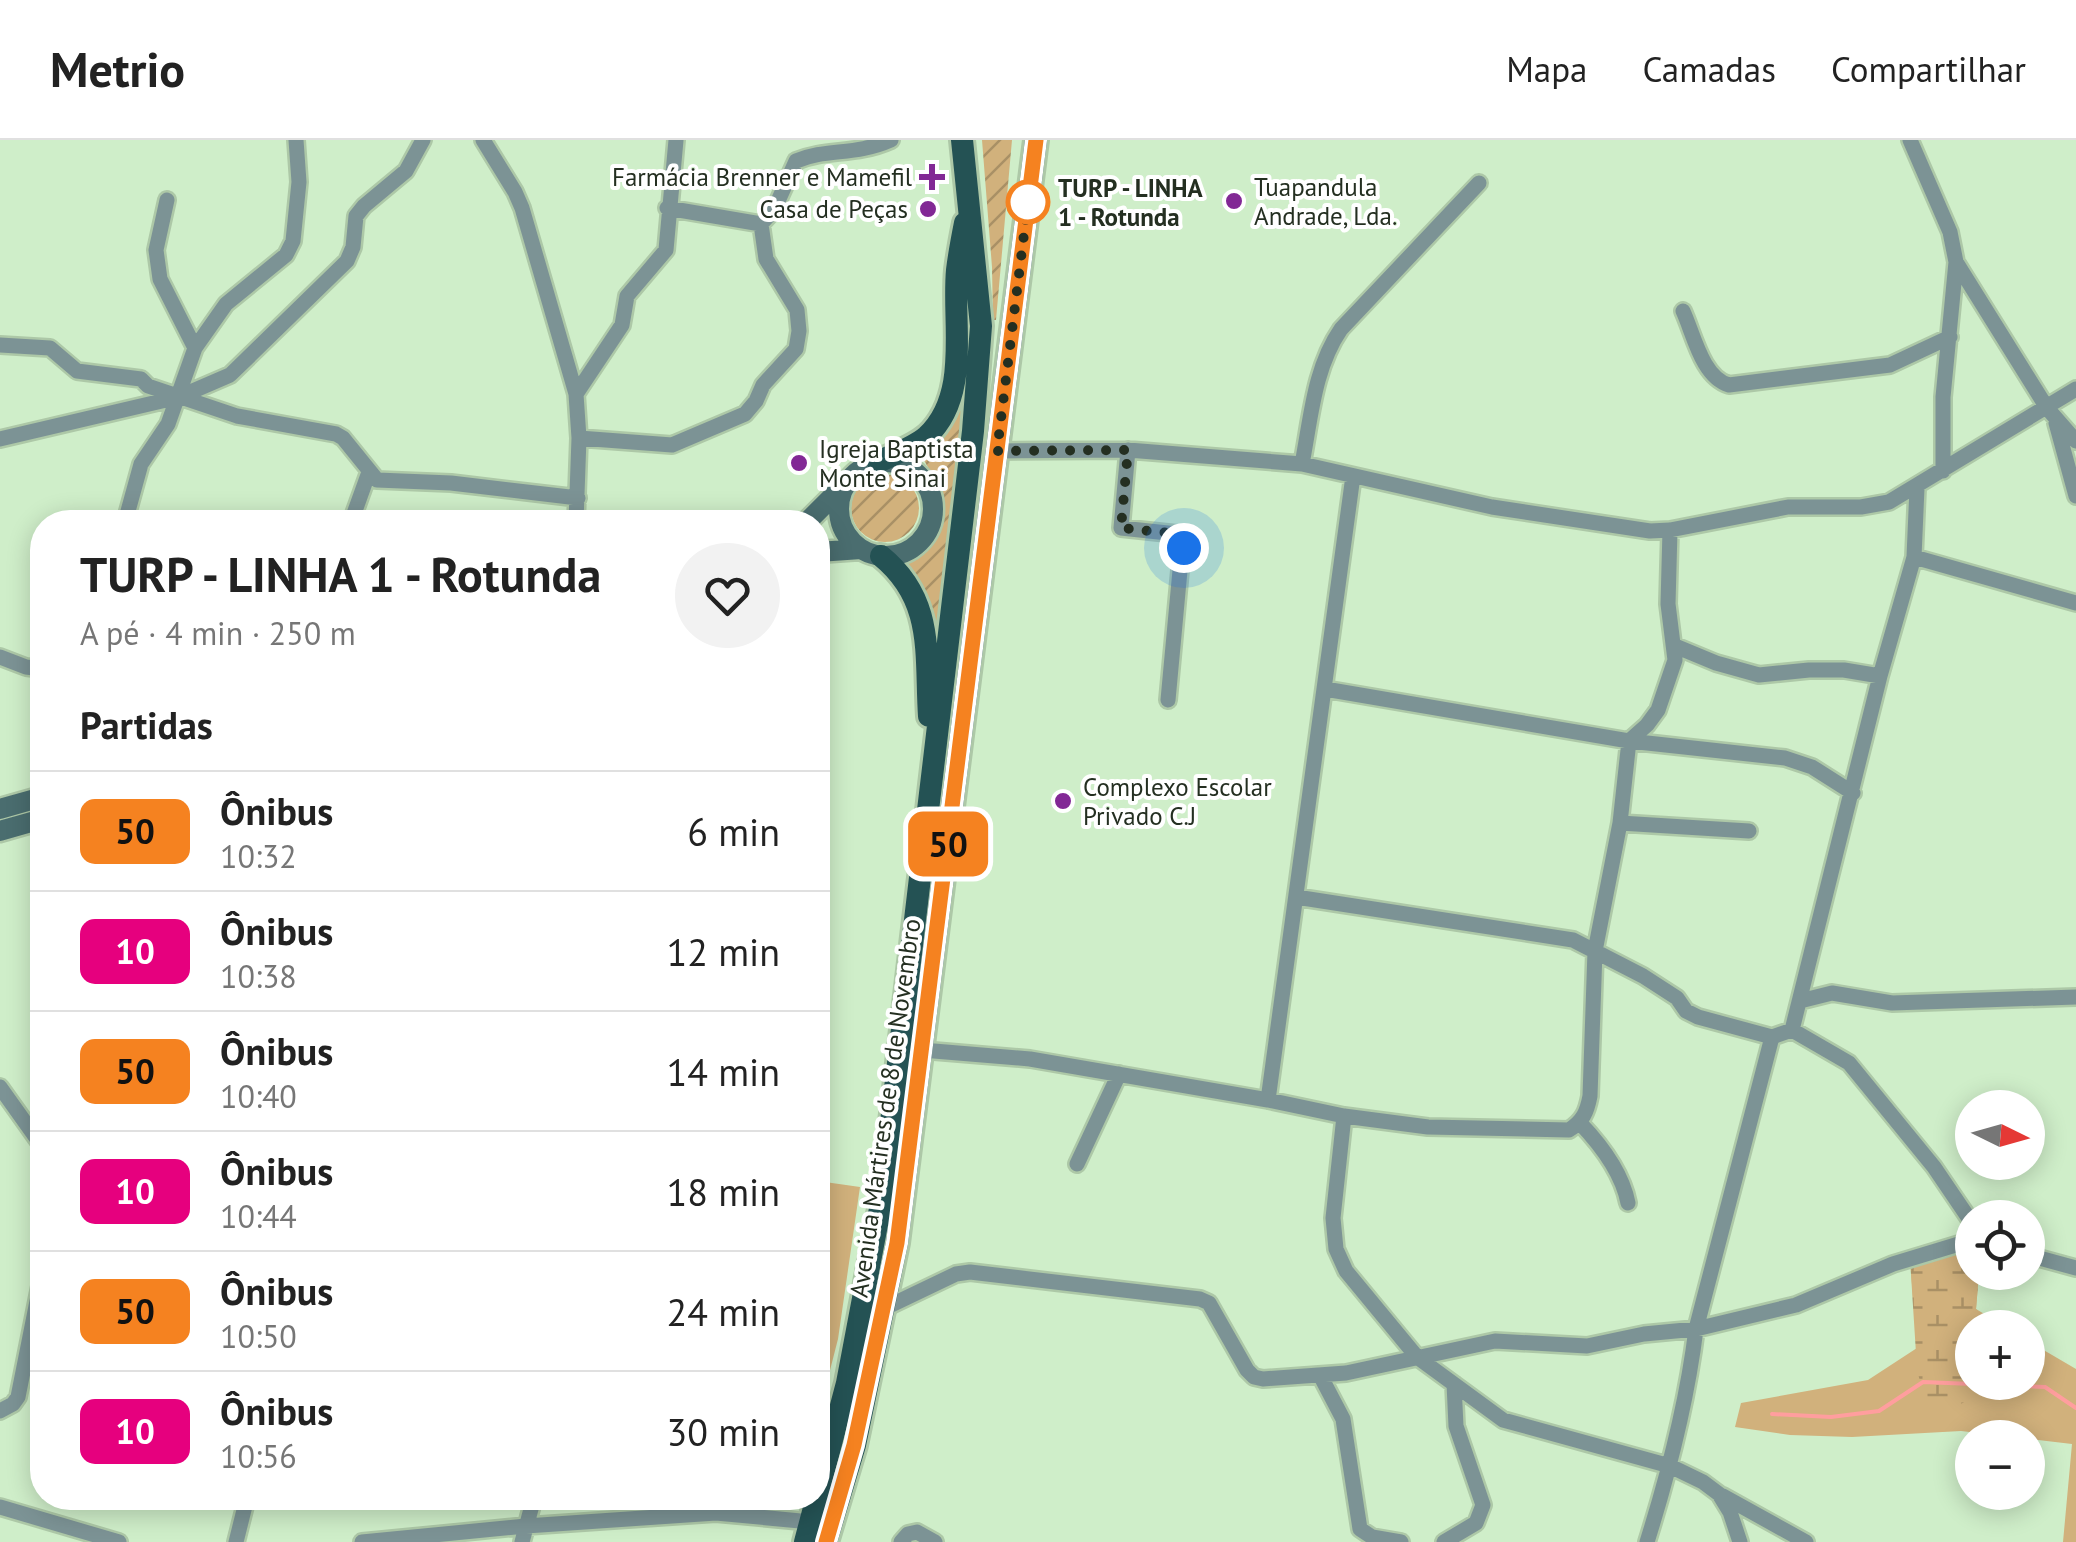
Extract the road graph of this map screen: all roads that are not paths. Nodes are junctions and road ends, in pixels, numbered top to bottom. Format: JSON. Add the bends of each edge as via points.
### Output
{"nodes":[{"id":1,"x":296,"y":140,"type":"edge"},
{"id":2,"x":423,"y":140,"type":"edge"},
{"id":3,"x":484,"y":140,"type":"edge"},
{"id":4,"x":676,"y":140,"type":"edge"},
{"id":5,"x":891,"y":140,"type":"edge"},
{"id":6,"x":962,"y":140,"type":"edge"},
{"id":7,"x":1036,"y":140,"type":"edge"},
{"id":8,"x":1910,"y":140,"type":"edge"},
{"id":9,"x":1479,"y":183,"type":"dead end"},
{"id":10,"x":167,"y":200,"type":"dead end"},
{"id":11,"x":968,"y":200,"type":"junction"},
{"id":12,"x":668,"y":208,"type":"junction"},
{"id":13,"x":761,"y":224,"type":"junction"},
{"id":14,"x":1956,"y":262,"type":"junction"},
{"id":15,"x":1684,"y":310,"type":"dead end"},
{"id":16,"x":1950,"y":337,"type":"junction"},
{"id":17,"x":0,"y":345,"type":"edge"},
{"id":18,"x":195,"y":348,"type":"junction"},
{"id":19,"x":2076,"y":388,"type":"edge"},
{"id":20,"x":576,"y":394,"type":"junction"},
{"id":21,"x":180,"y":398,"type":"junction"},
{"id":22,"x":2051,"y":413,"type":"junction"},
{"id":23,"x":578,"y":438,"type":"junction"},
{"id":24,"x":0,"y":439,"type":"edge"},
{"id":25,"x":2076,"y":441,"type":"edge"},
{"id":26,"x":1128,"y":450,"type":"junction"},
{"id":27,"x":997,"y":451,"type":"junction"},
{"id":28,"x":878,"y":462,"type":"junction"},
{"id":29,"x":1302,"y":464,"type":"junction"},
{"id":30,"x":1943,"y":470,"type":"junction"},
{"id":31,"x":369,"y":472,"type":"junction"},
{"id":32,"x":1353,"y":476,"type":"junction"},
{"id":33,"x":848,"y":479,"type":"junction"},
{"id":34,"x":1917,"y":488,"type":"junction"},
{"id":35,"x":2076,"y":496,"type":"edge"},
{"id":36,"x":578,"y":498,"type":"junction"},
{"id":37,"x":128,"y":510,"type":"edge"},
{"id":38,"x":355,"y":510,"type":"edge"},
{"id":39,"x":577,"y":510,"type":"edge"},
{"id":40,"x":818,"y":510,"type":"edge"},
{"id":41,"x":1670,"y":530,"type":"junction"},
{"id":42,"x":830,"y":552,"type":"edge"},
{"id":43,"x":871,"y":553,"type":"junction"},
{"id":44,"x":1914,"y":556,"type":"junction"},
{"id":45,"x":2076,"y":603,"type":"edge"},
{"id":46,"x":1676,"y":646,"type":"junction"},
{"id":47,"x":0,"y":656,"type":"edge"},
{"id":48,"x":30,"y":666,"type":"edge"},
{"id":49,"x":1880,"y":676,"type":"junction"},
{"id":50,"x":1325,"y":689,"type":"junction"},
{"id":51,"x":1168,"y":700,"type":"dead end"},
{"id":52,"x":1629,"y":741,"type":"junction"},
{"id":53,"x":934,"y":775,"type":"junction"},
{"id":54,"x":1853,"y":793,"type":"junction"},
{"id":55,"x":30,"y":800,"type":"edge"},
{"id":56,"x":0,"y":809,"type":"edge"},
{"id":57,"x":30,"y":822,"type":"edge"},
{"id":58,"x":1620,"y":822,"type":"junction"},
{"id":59,"x":0,"y":831,"type":"edge"},
{"id":60,"x":1749,"y":831,"type":"dead end"},
{"id":61,"x":1296,"y":897,"type":"junction"},
{"id":62,"x":1595,"y":951,"type":"junction"},
{"id":63,"x":2076,"y":996,"type":"edge"},
{"id":64,"x":1800,"y":1000,"type":"junction"},
{"id":65,"x":1792,"y":1030,"type":"junction"},
{"id":66,"x":1772,"y":1037,"type":"junction"},
{"id":67,"x":922,"y":1050,"type":"junction"},
{"id":68,"x":1119,"y":1074,"type":"junction"},
{"id":69,"x":0,"y":1087,"type":"edge"},
{"id":70,"x":1268,"y":1100,"type":"junction"},
{"id":71,"x":1344,"y":1116,"type":"junction"},
{"id":72,"x":1580,"y":1123,"type":"junction"},
{"id":73,"x":30,"y":1129,"type":"edge"},
{"id":74,"x":1077,"y":1164,"type":"dead end"},
{"id":75,"x":1956,"y":1200,"type":"edge"},
{"id":76,"x":1628,"y":1203,"type":"dead end"},
{"id":77,"x":1955,"y":1245,"type":"edge"},
{"id":78,"x":2045,"y":1260,"type":"edge"},
{"id":79,"x":2076,"y":1268,"type":"edge"},
{"id":80,"x":886,"y":1308,"type":"junction"},
{"id":81,"x":1696,"y":1329,"type":"junction"},
{"id":82,"x":30,"y":1336,"type":"edge"},
{"id":83,"x":1417,"y":1358,"type":"junction"},
{"id":84,"x":1320,"y":1374,"type":"junction"},
{"id":85,"x":1454,"y":1384,"type":"junction"},
{"id":86,"x":0,"y":1411,"type":"edge"},
{"id":87,"x":830,"y":1449,"type":"edge"},
{"id":88,"x":1670,"y":1466,"type":"junction"},
{"id":89,"x":1719,"y":1494,"type":"junction"},
{"id":90,"x":0,"y":1508,"type":"edge"},
{"id":91,"x":244,"y":1510,"type":"edge"},
{"id":92,"x":808,"y":1532,"type":"edge"},
{"id":93,"x":524,"y":1534,"type":"edge"},
{"id":94,"x":119,"y":1542,"type":"edge"},
{"id":95,"x":236,"y":1542,"type":"edge"},
{"id":96,"x":362,"y":1542,"type":"edge"},
{"id":97,"x":826,"y":1542,"type":"edge"},
{"id":98,"x":901,"y":1542,"type":"edge"},
{"id":99,"x":935,"y":1542,"type":"edge"},
{"id":100,"x":1402,"y":1542,"type":"edge"},
{"id":101,"x":1444,"y":1542,"type":"edge"},
{"id":102,"x":1647,"y":1542,"type":"edge"},
{"id":103,"x":1740,"y":1542,"type":"edge"},
{"id":104,"x":1806,"y":1542,"type":"edge"}],
"edges":[{"from":1,"to":18,"type":"street","via":[[293,241],[286,255],[226,304]]},
{"from":2,"to":21,"type":"street","via":[[406,171],[356,216],[347,260],[240,368]]},
{"from":3,"to":20,"type":"street","via":[[522,208]]},
{"from":4,"to":12,"type":"street"},
{"from":5,"to":13,"type":"street","via":[[796,161]]},
{"from":6,"to":11,"type":"main road","name":"Avenida Mártires de 8 de Novembro"},
{"from":7,"to":27,"type":"main road","name":"Avenida Mártires de 8 de Novembro"},
{"from":8,"to":14,"type":"street"},
{"from":9,"to":29,"type":"street","via":[[1328,347]]},
{"from":10,"to":18,"type":"street","via":[[156,250],[160,280]]},
{"from":11,"to":28,"type":"main road","via":[[957,270],[954,389],[928,435]]},
{"from":11,"to":53,"type":"main road","name":"Avenida Mártires de 8 de Novembro","via":[[979,285],[979,369]]},
{"from":12,"to":13,"type":"street"},
{"from":12,"to":20,"type":"street","via":[[662,258],[628,296],[622,325]]},
{"from":13,"to":23,"type":"street","via":[[766,259],[797,310],[799,332],[796,349],[745,414],[672,445]]},
{"from":14,"to":16,"type":"street"},
{"from":14,"to":22,"type":"street"},
{"from":15,"to":16,"type":"street","via":[[1708,369],[1729,385],[1890,366]]},
{"from":16,"to":30,"type":"street"},
{"from":17,"to":21,"type":"street","via":[[50,348],[77,371],[141,378]]},
{"from":18,"to":21,"type":"street"},
{"from":19,"to":22,"type":"street"},
{"from":20,"to":23,"type":"street"},
{"from":21,"to":24,"type":"street"},
{"from":21,"to":31,"type":"street","via":[[336,434]]},
{"from":21,"to":37,"type":"street","via":[[141,464]]},
{"from":22,"to":25,"type":"street"},
{"from":22,"to":30,"type":"street"},
{"from":22,"to":35,"type":"street"},
{"from":23,"to":36,"type":"street"},
{"from":26,"to":27,"type":"street"},
{"from":26,"to":29,"type":"street"},
{"from":26,"to":51,"type":"street","via":[[1121,528],[1183,538]]},
{"from":27,"to":67,"type":"main road","name":"Avenida Mártires de 8 de Novembro"},
{"from":28,"to":33,"type":"street"},
{"from":28,"to":43,"type":"street","via":[[912,469],[930,489],[933,507],[922,540],[908,551]]},
{"from":29,"to":32,"type":"street"},
{"from":30,"to":34,"type":"street"},
{"from":31,"to":36,"type":"street","via":[[381,482]]},
{"from":31,"to":38,"type":"street"},
{"from":32,"to":41,"type":"street","via":[[1492,507]]},
{"from":32,"to":50,"type":"street"},
{"from":33,"to":40,"type":"street"},
{"from":33,"to":43,"type":"street","via":[[839,517],[846,536]]},
{"from":34,"to":41,"type":"street","via":[[1861,507],[1788,508]]},
{"from":34,"to":44,"type":"street"},
{"from":36,"to":39,"type":"street"},
{"from":41,"to":46,"type":"street","via":[[1668,604]]},
{"from":42,"to":43,"type":"street"},
{"from":43,"to":53,"type":"main road","via":[[908,584],[921,611]]},
{"from":44,"to":45,"type":"street"},
{"from":44,"to":49,"type":"street"},
{"from":46,"to":49,"type":"street","via":[[1759,675],[1844,670]]},
{"from":46,"to":52,"type":"street","via":[[1658,710]]},
{"from":47,"to":48,"type":"street"},
{"from":49,"to":54,"type":"street"},
{"from":50,"to":52,"type":"street"},
{"from":50,"to":61,"type":"street"},
{"from":52,"to":54,"type":"street","via":[[1799,761]]},
{"from":52,"to":58,"type":"street"},
{"from":53,"to":87,"type":"main road","name":"Avenida Mártires de 8 de Novembro","via":[[874,1244]]},
{"from":54,"to":64,"type":"street"},
{"from":55,"to":56,"type":"street"},
{"from":57,"to":59,"type":"street"},
{"from":58,"to":60,"type":"street"},
{"from":58,"to":62,"type":"street"},
{"from":61,"to":62,"type":"street","via":[[1572,940]]},
{"from":61,"to":70,"type":"street"},
{"from":62,"to":66,"type":"street","via":[[1677,998],[1698,1018]]},
{"from":62,"to":72,"type":"street","via":[[1590,1096]]},
{"from":63,"to":64,"type":"street","via":[[1892,1003],[1832,994]]},
{"from":64,"to":65,"type":"street"},
{"from":65,"to":66,"type":"street"},
{"from":65,"to":75,"type":"street","via":[[1850,1063]]},
{"from":66,"to":81,"type":"street"},
{"from":67,"to":68,"type":"street"},
{"from":67,"to":80,"type":"main road","name":"Avenida Mártires de 8 de Novembro"},
{"from":68,"to":70,"type":"street"},
{"from":68,"to":74,"type":"street"},
{"from":69,"to":73,"type":"street"},
{"from":70,"to":71,"type":"street"},
{"from":71,"to":72,"type":"street","via":[[1428,1127],[1569,1130]]},
{"from":71,"to":83,"type":"street","via":[[1336,1249],[1346,1271]]},
{"from":72,"to":76,"type":"street","via":[[1598,1142]]},
{"from":77,"to":81,"type":"street","via":[[1796,1305]]},
{"from":78,"to":79,"type":"street"},
{"from":80,"to":84,"type":"street","via":[[970,1272],[1200,1299],[1209,1303],[1254,1377]]},
{"from":80,"to":97,"type":"main road","name":"Avenida Mártires de 8 de Novembro"},
{"from":81,"to":83,"type":"street","via":[[1587,1346],[1496,1340]]},
{"from":81,"to":88,"type":"street"},
{"from":82,"to":86,"type":"street","via":[[18,1396]]},
{"from":83,"to":84,"type":"street"},
{"from":83,"to":85,"type":"street"},
{"from":84,"to":100,"type":"street","via":[[1342,1419],[1360,1529]]},
{"from":85,"to":88,"type":"street","via":[[1503,1420]]},
{"from":85,"to":101,"type":"street","via":[[1456,1426],[1483,1505],[1476,1523]]},
{"from":88,"to":89,"type":"street"},
{"from":88,"to":102,"type":"street"},
{"from":89,"to":103,"type":"street"},
{"from":89,"to":104,"type":"street"},
{"from":90,"to":94,"type":"street"},
{"from":91,"to":95,"type":"street"},
{"from":92,"to":93,"type":"street","via":[[716,1513]]},
{"from":93,"to":96,"type":"street"},
{"from":98,"to":99,"type":"street","via":[[917,1532]]}]}
